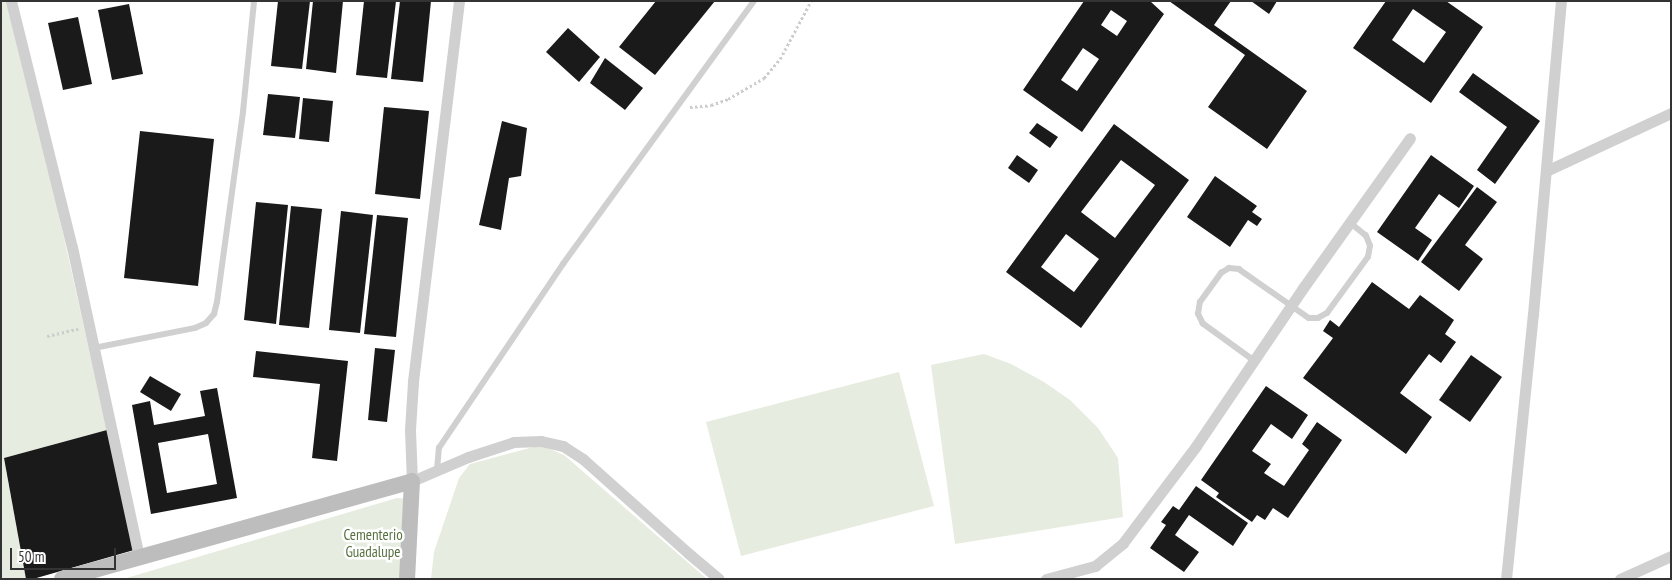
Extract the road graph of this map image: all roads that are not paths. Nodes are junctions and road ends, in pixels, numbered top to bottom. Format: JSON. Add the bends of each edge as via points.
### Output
{"nodes":[{"id":1,"x":11,"y":1,"type":"edge"},
{"id":2,"x":254,"y":1,"type":"edge"},
{"id":3,"x":459,"y":1,"type":"edge"},
{"id":4,"x":754,"y":1,"type":"edge"},
{"id":5,"x":1561,"y":1,"type":"edge"},
{"id":6,"x":1671,"y":114,"type":"edge"},
{"id":7,"x":1410,"y":138,"type":"dead end"},
{"id":8,"x":1546,"y":171,"type":"junction"},
{"id":9,"x":1350,"y":223,"type":"junction"},
{"id":10,"x":1291,"y":306,"type":"junction"},
{"id":11,"x":94,"y":348,"type":"junction"},
{"id":12,"x":1254,"y":361,"type":"junction"},
{"id":13,"x":437,"y":470,"type":"junction"},
{"id":14,"x":412,"y":481,"type":"junction"},
{"id":15,"x":138,"y":556,"type":"junction"},
{"id":16,"x":1671,"y":556,"type":"edge"},
{"id":17,"x":1625,"y":578,"type":"edge"},
{"id":18,"x":62,"y":579,"type":"edge"},
{"id":19,"x":407,"y":579,"type":"edge"},
{"id":20,"x":719,"y":579,"type":"edge"},
{"id":21,"x":1046,"y":579,"type":"edge"},
{"id":22,"x":1506,"y":579,"type":"edge"}],
"edges":[{"from":1,"to":11,"type":"street"},
{"from":2,"to":11,"type":"lane","via":[[243,112],[214,314],[195,328]]},
{"from":3,"to":14,"type":"street","via":[[413,382],[410,430]]},
{"from":4,"to":13,"type":"lane","via":[[563,264],[439,448]]},
{"from":5,"to":8,"type":"street"},
{"from":6,"to":8,"type":"street"},
{"from":7,"to":9,"type":"street"},
{"from":8,"to":22,"type":"street"},
{"from":9,"to":10,"type":"street"},
{"from":9,"to":10,"type":"lane","via":[[1366,236],[1370,246],[1368,257],[1327,313],[1309,318]]},
{"from":10,"to":12,"type":"street"},
{"from":10,"to":12,"type":"lane","via":[[1239,268],[1221,272],[1200,302],[1198,314],[1203,324]]},
{"from":11,"to":15,"type":"street"},
{"from":12,"to":21,"type":"street","via":[[1123,544],[1095,566]]},
{"from":13,"to":14,"type":"street"},
{"from":13,"to":20,"type":"street","via":[[514,442],[541,441],[563,446],[583,459]]},
{"from":14,"to":15,"type":"street"},
{"from":14,"to":19,"type":"street"},
{"from":15,"to":18,"type":"street"},
{"from":16,"to":17,"type":"street"}]}
